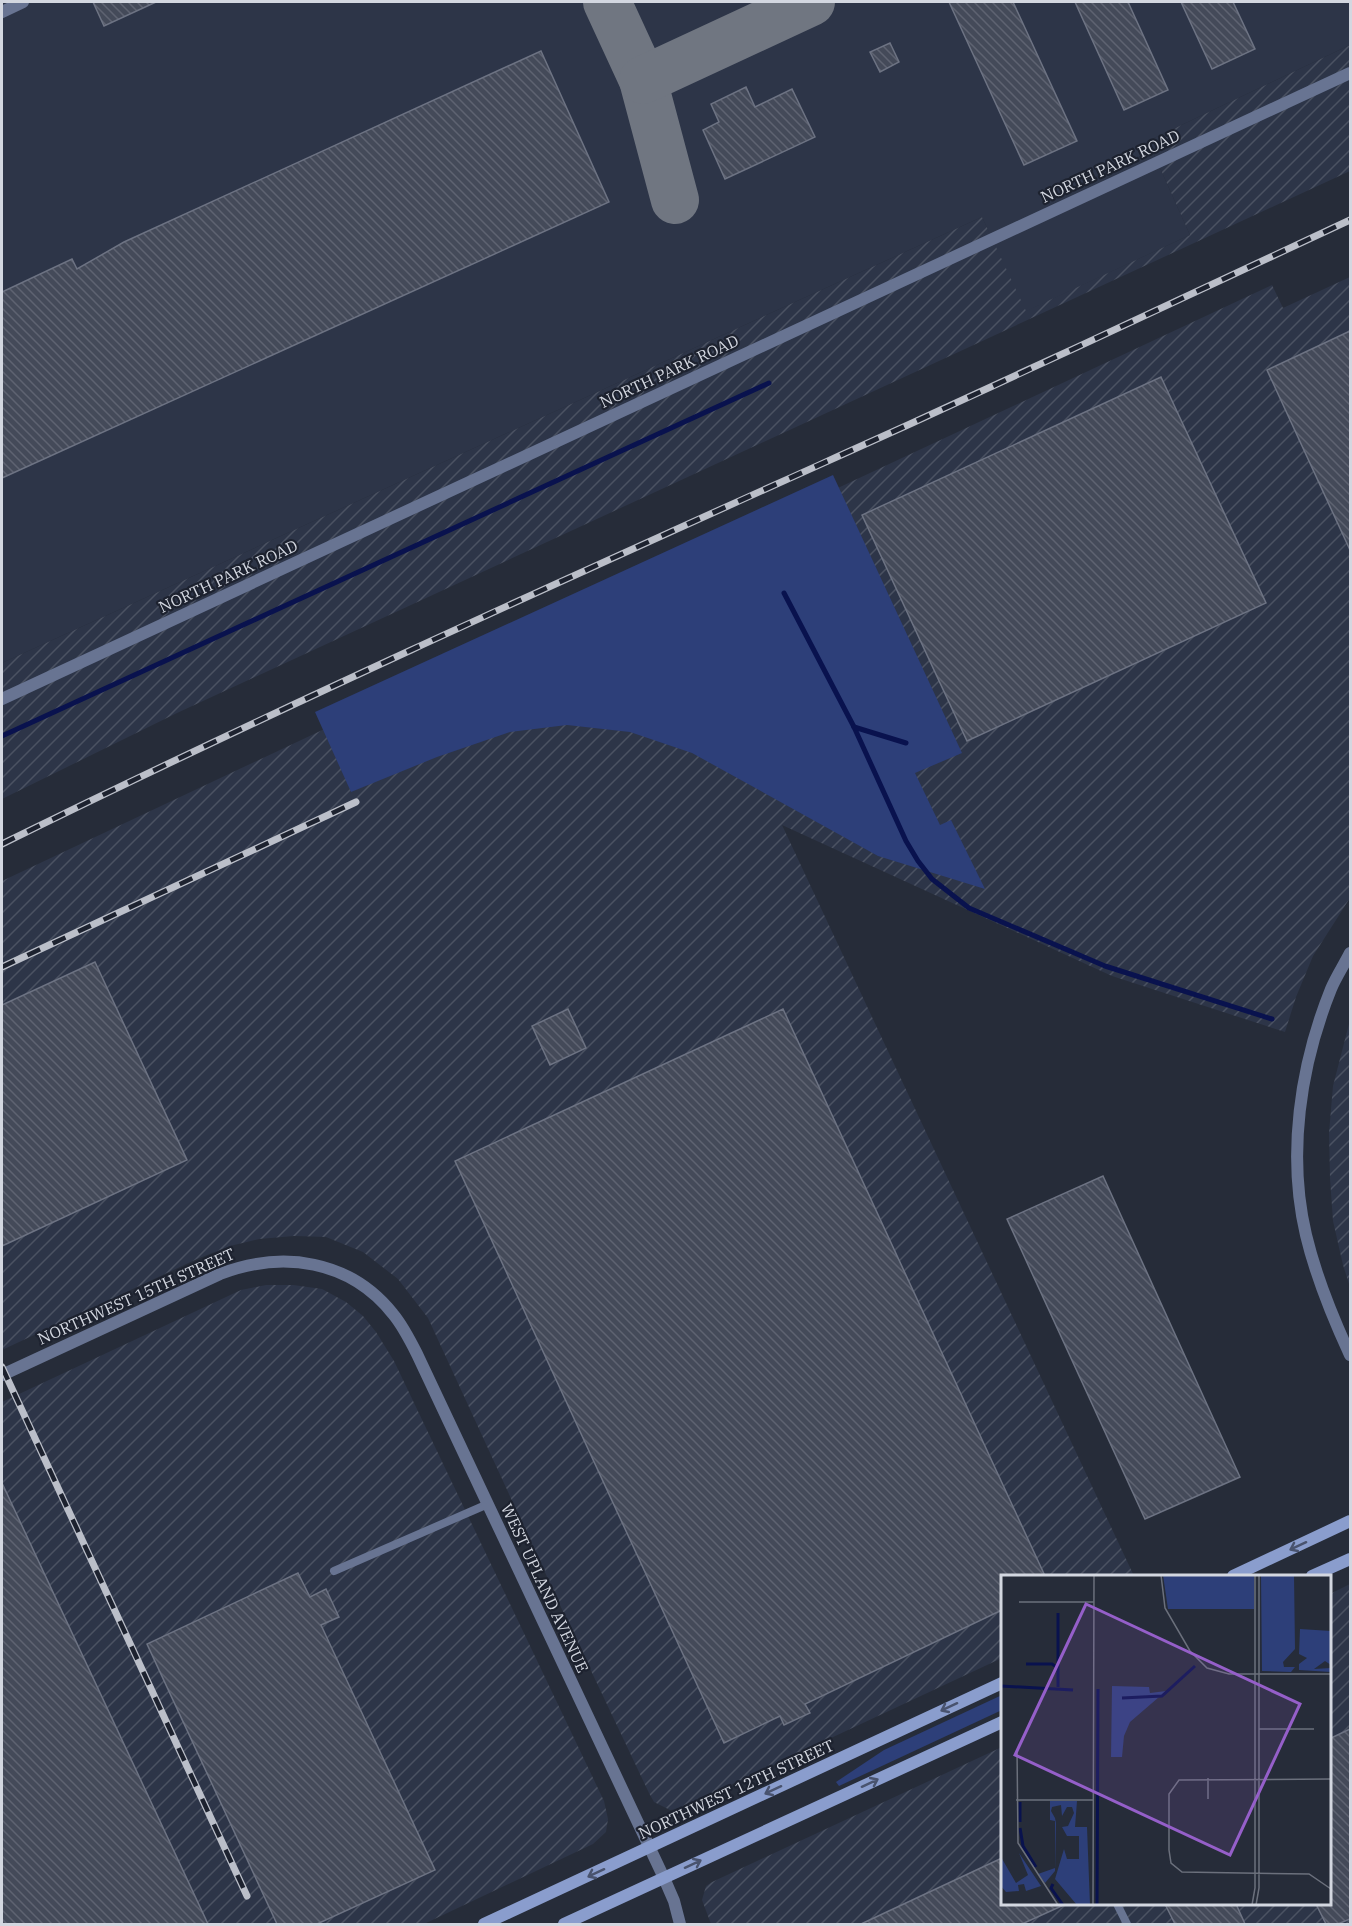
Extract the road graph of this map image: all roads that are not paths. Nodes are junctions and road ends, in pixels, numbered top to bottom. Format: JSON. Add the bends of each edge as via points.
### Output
{"nodes":[{"id":1,"x":23,"y":2,"type":"edge"},
{"id":2,"x":2,"y":12,"type":"edge"},
{"id":3,"x":1350,"y":74,"type":"edge"},
{"id":4,"x":2,"y":699,"type":"edge"},
{"id":5,"x":1350,"y":953,"type":"edge"},
{"id":6,"x":356,"y":1281,"type":"joint"},
{"id":7,"x":1350,"y":1355,"type":"edge"},
{"id":8,"x":2,"y":1375,"type":"edge"},
{"id":9,"x":488,"y":1504,"type":"junction"},
{"id":10,"x":1350,"y":1521,"type":"edge"},
{"id":11,"x":1350,"y":1559,"type":"edge"},
{"id":12,"x":334,"y":1571,"type":"dead end"},
{"id":13,"x":1235,"y":1575,"type":"edge"},
{"id":14,"x":1314,"y":1575,"type":"edge"},
{"id":15,"x":1001,"y":1683,"type":"edge"},
{"id":16,"x":1001,"y":1722,"type":"edge"},
{"id":17,"x":649,"y":1848,"type":"junction"},
{"id":18,"x":664,"y":1878,"type":"junction"},
{"id":19,"x":1118,"y":1905,"type":"edge"},
{"id":20,"x":484,"y":1924,"type":"edge"},
{"id":21,"x":564,"y":1924,"type":"edge"},
{"id":22,"x":680,"y":1924,"type":"edge"},
{"id":23,"x":1127,"y":1924,"type":"edge"}],
"edges":[{"from":1,"to":2,"type":"street"},
{"from":3,"to":4,"type":"street","name":"NORTH PARK ROAD"},
{"from":5,"to":7,"type":"street","via":[[1331,988],[1314,1042],[1301,1101],[1298,1152],[1308,1243],[1325,1299]]},
{"from":6,"to":8,"type":"street","name":"NORTHWEST 15TH STREET","via":[[305,1263],[278,1261],[243,1266]]},
{"from":6,"to":9,"type":"street","name":"WEST UPLAND AVENUE","via":[[384,1304],[409,1337]]},
{"from":9,"to":12,"type":"lane"},
{"from":9,"to":17,"type":"street","name":"WEST UPLAND AVENUE"},
{"from":10,"to":13,"type":"main road","one_way":true},
{"from":11,"to":14,"type":"main road"},
{"from":15,"to":17,"type":"main road","name":"NORTHWEST 12TH STREET","one_way":true},
{"from":18,"to":16,"type":"main road","one_way":true},
{"from":17,"to":18,"type":"street","name":"WEST UPLAND AVENUE"},
{"from":17,"to":20,"type":"main road","name":"NORTHWEST 12TH STREET","one_way":true},
{"from":18,"to":21,"type":"main road"},
{"from":18,"to":22,"type":"street","name":"WEST UPLAND AVENUE"},
{"from":19,"to":23,"type":"lane"}]}
